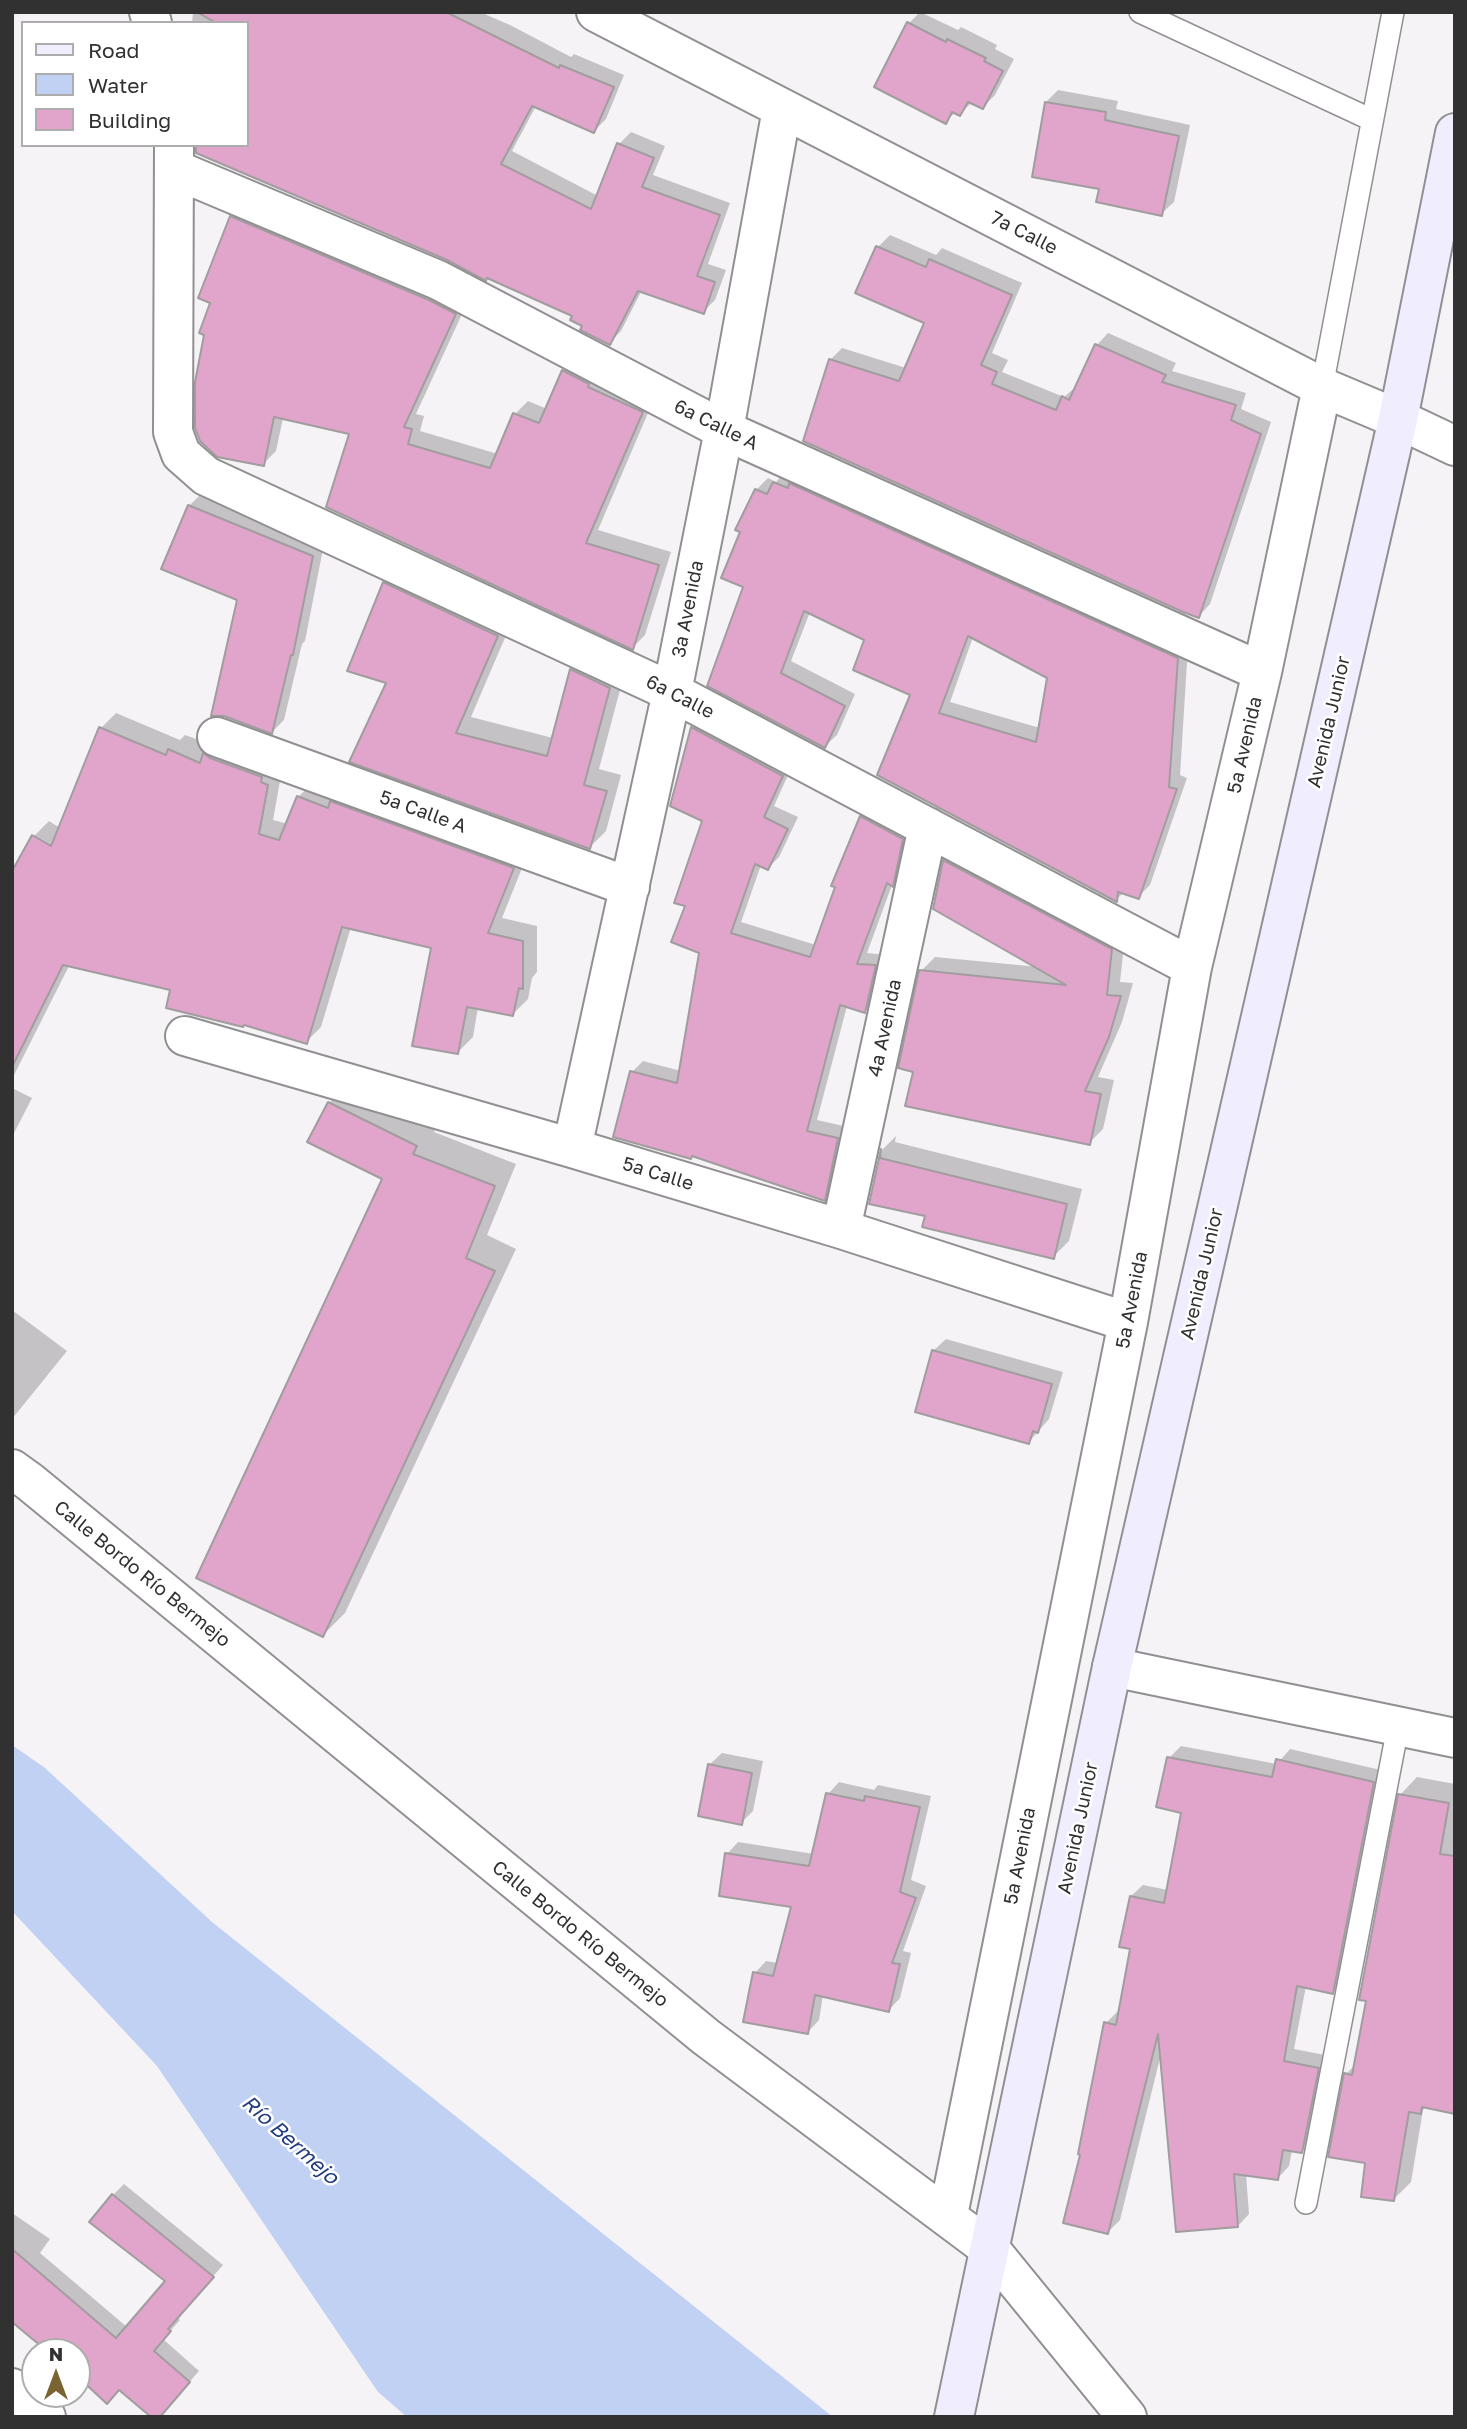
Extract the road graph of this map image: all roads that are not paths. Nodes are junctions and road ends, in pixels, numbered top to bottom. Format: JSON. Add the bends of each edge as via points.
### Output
{"nodes":[{"id":1,"x":596,"y":12,"type":"edge"},
{"id":2,"x":1140,"y":12,"type":"edge"},
{"id":3,"x":1392,"y":12,"type":"edge"},
{"id":4,"x":782,"y":109,"type":"junction"},
{"id":5,"x":1372,"y":120,"type":"junction"},
{"id":6,"x":1455,"y":133,"type":"edge"},
{"id":7,"x":174,"y":157,"type":"edge"},
{"id":8,"x":1322,"y":387,"type":"junction"},
{"id":9,"x":1398,"y":419,"type":"junction"},
{"id":10,"x":724,"y":430,"type":"junction"},
{"id":11,"x":1455,"y":446,"type":"edge"},
{"id":12,"x":1262,"y":672,"type":"junction"},
{"id":13,"x":672,"y":692,"type":"junction"},
{"id":14,"x":217,"y":737,"type":"dead end"},
{"id":15,"x":928,"y":827,"type":"junction"},
{"id":16,"x":629,"y":887,"type":"junction"},
{"id":17,"x":1192,"y":967,"type":"junction"},
{"id":18,"x":185,"y":1036,"type":"dead end"},
{"id":19,"x":572,"y":1148,"type":"junction"},
{"id":20,"x":841,"y":1228,"type":"junction"},
{"id":21,"x":1128,"y":1322,"type":"junction"},
{"id":22,"x":12,"y":1469,"type":"edge"},
{"id":23,"x":1112,"y":1667,"type":"junction"},
{"id":24,"x":1398,"y":1727,"type":"junction"},
{"id":25,"x":1455,"y":1738,"type":"edge"},
{"id":26,"x":1306,"y":2203,"type":"dead end"},
{"id":27,"x":948,"y":2215,"type":"junction"},
{"id":28,"x":990,"y":2249,"type":"junction"},
{"id":29,"x":12,"y":2388,"type":"edge"},
{"id":30,"x":46,"y":2417,"type":"edge"},
{"id":31,"x":954,"y":2417,"type":"edge"},
{"id":32,"x":1127,"y":2417,"type":"edge"}],
"edges":[{"from":1,"to":4,"type":"street","name":"7a Calle"},
{"from":2,"to":5,"type":"lane"},
{"from":3,"to":5,"type":"lane"},
{"from":4,"to":8,"type":"street","name":"7a Calle"},
{"from":4,"to":10,"type":"street","name":"3a Avenida"},
{"from":5,"to":8,"type":"lane"},
{"from":6,"to":9,"type":"main road","name":"Avenida Junior"},
{"from":7,"to":10,"type":"street","name":"6a Calle A","via":[[438,279]]},
{"from":7,"to":13,"type":"street","name":"6a Calle","via":[[173,432],[181,454],[206,476]]},
{"from":8,"to":9,"type":"street","name":"7a Calle"},
{"from":8,"to":12,"type":"street","name":"5a Avenida"},
{"from":9,"to":11,"type":"street","name":"7a Calle"},
{"from":9,"to":23,"type":"main road","name":"Avenida Junior"},
{"from":10,"to":12,"type":"street","name":"6a Calle A"},
{"from":10,"to":13,"type":"street","name":"3a Avenida"},
{"from":12,"to":17,"type":"street","name":"5a Avenida"},
{"from":13,"to":15,"type":"street","name":"6a Calle"},
{"from":13,"to":16,"type":"street","name":"3a Avenida"},
{"from":14,"to":16,"type":"street","name":"5a Calle A"},
{"from":15,"to":17,"type":"street","name":"6a Calle"},
{"from":15,"to":20,"type":"street","name":"4a Avenida"},
{"from":16,"to":19,"type":"street","name":"3a Avenida"},
{"from":17,"to":21,"type":"street","name":"5a Avenida"},
{"from":18,"to":19,"type":"street","name":"5a Calle"},
{"from":19,"to":20,"type":"street","name":"5a Calle"},
{"from":20,"to":21,"type":"street","name":"5a Calle"},
{"from":21,"to":27,"type":"street","name":"5a Avenida"},
{"from":22,"to":27,"type":"street","name":"Calle Bordo Río Bermejo","via":[[706,2037]]},
{"from":23,"to":24,"type":"street"},
{"from":23,"to":28,"type":"main road","name":"Avenida Junior"},
{"from":24,"to":25,"type":"street"},
{"from":24,"to":26,"type":"lane"},
{"from":27,"to":28,"type":"street","name":"Calle Bordo Río Bermejo"},
{"from":28,"to":31,"type":"main road","name":"Avenida Junior"},
{"from":28,"to":32,"type":"street","name":"Calle Bordo Río Bermejo"},
{"from":29,"to":30,"type":"street"}]}
